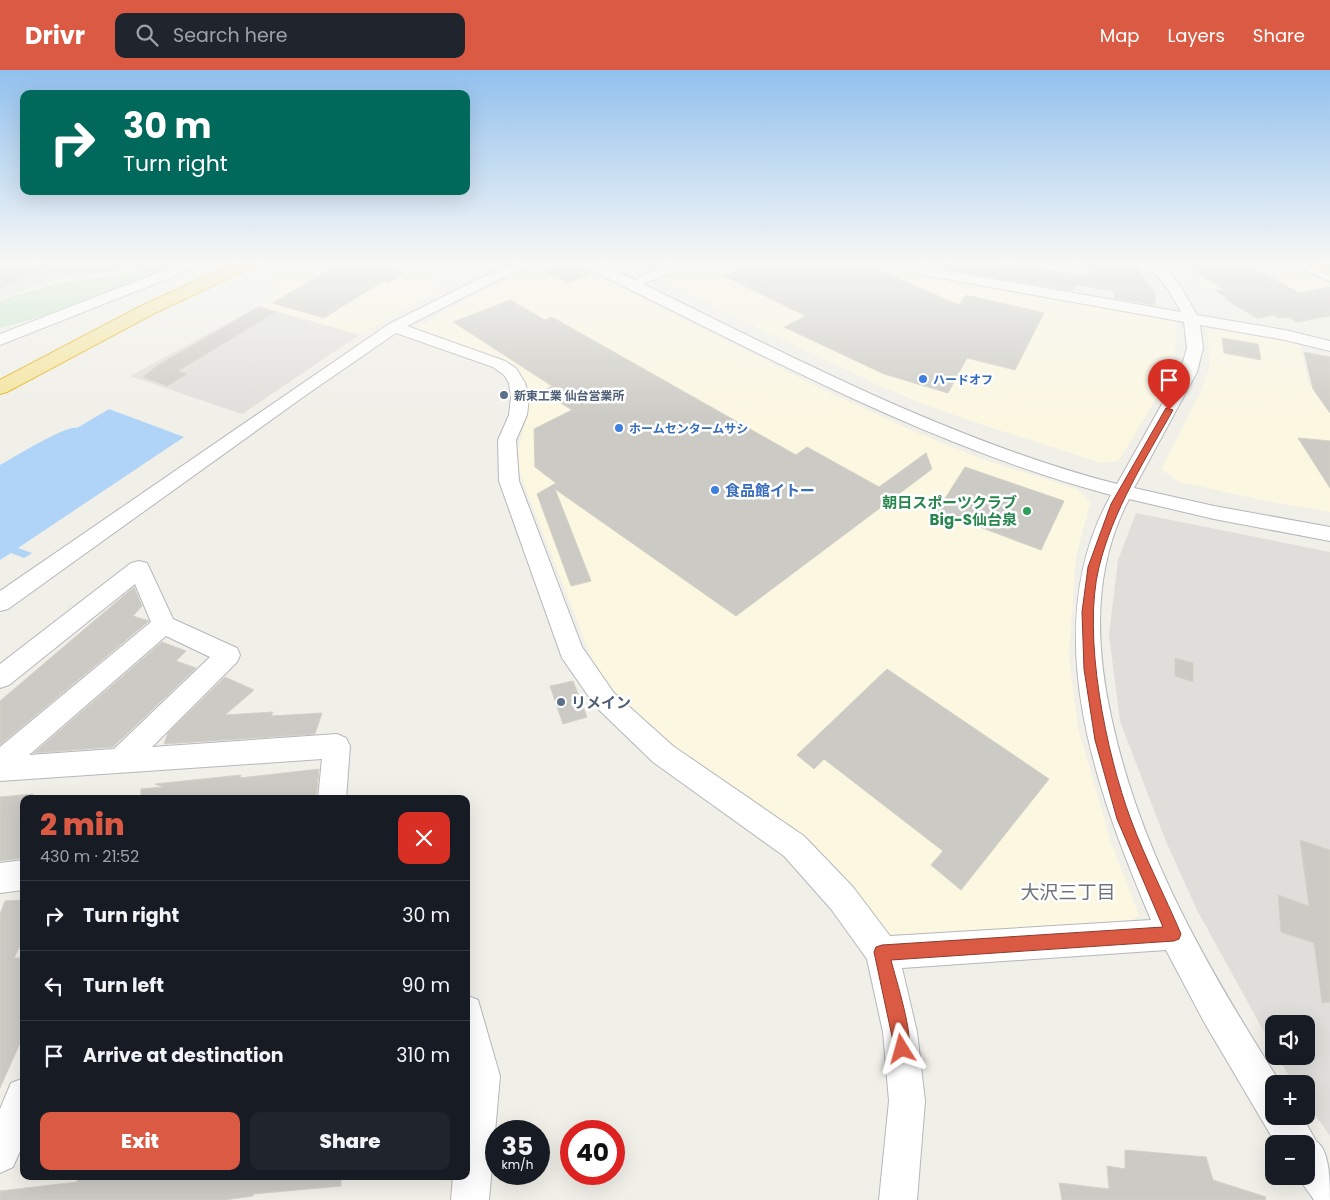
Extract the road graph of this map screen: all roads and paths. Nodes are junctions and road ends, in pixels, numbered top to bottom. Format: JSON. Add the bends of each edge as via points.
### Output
{"nodes":[{"id":1,"x":66,"y":314,"type":"edge"},
{"id":2,"x":118,"y":314,"type":"edge"},
{"id":3,"x":140,"y":314,"type":"edge"},
{"id":4,"x":420,"y":314,"type":"edge"},
{"id":5,"x":689,"y":314,"type":"edge"},
{"id":6,"x":710,"y":314,"type":"edge"},
{"id":7,"x":1162,"y":314,"type":"edge"},
{"id":8,"x":1189,"y":314,"type":"edge"},
{"id":9,"x":1192,"y":319,"type":"junction"},
{"id":10,"x":394,"y":327,"type":"junction"},
{"id":11,"x":0,"y":340,"type":"edge"},
{"id":12,"x":1330,"y":346,"type":"edge"},
{"id":13,"x":0,"y":375,"type":"edge"},
{"id":14,"x":0,"y":388,"type":"edge"},
{"id":15,"x":1126,"y":486,"type":"junction"},
{"id":16,"x":1330,"y":522,"type":"edge"},
{"id":17,"x":1330,"y":534,"type":"edge"},
{"id":18,"x":0,"y":603,"type":"edge"},
{"id":19,"x":164,"y":625,"type":"junction"},
{"id":20,"x":0,"y":678,"type":"edge"},
{"id":21,"x":120,"y":761,"type":"junction"},
{"id":22,"x":0,"y":763,"type":"edge"},
{"id":23,"x":0,"y":769,"type":"edge"},
{"id":24,"x":332,"y":795,"type":"edge"},
{"id":25,"x":1174,"y":934,"type":"junction"},
{"id":26,"x":882,"y":952,"type":"junction"},
{"id":27,"x":470,"y":1044,"type":"edge"},
{"id":28,"x":474,"y":1077,"type":"edge"},
{"id":29,"x":1265,"y":1091,"type":"edge"},
{"id":30,"x":1315,"y":1169,"type":"edge"},
{"id":31,"x":1330,"y":1190,"type":"edge"},
{"id":32,"x":470,"y":1200,"type":"edge"},
{"id":33,"x":898,"y":1200,"type":"edge"}],
"edges":[{"from":1,"to":11,"type":"street"},
{"from":2,"to":13,"type":"highway"},
{"from":3,"to":14,"type":"highway"},
{"from":4,"to":10,"type":"street"},
{"from":5,"to":15,"type":"street","via":[[942,432],[1027,463]]},
{"from":6,"to":15,"type":"street","via":[[907,407]]},
{"from":7,"to":9,"type":"street"},
{"from":8,"to":9,"type":"street"},
{"from":9,"to":12,"type":"street"},
{"from":9,"to":15,"type":"street","via":[[1196,341],[1194,358],[1160,428]]},
{"from":10,"to":18,"type":"street"},
{"from":10,"to":26,"type":"street","via":[[499,364],[510,372],[517,383],[520,406],[507,440],[509,481],[572,651],[605,700],[663,754],[794,846],[842,898]]},
{"from":15,"to":16,"type":"street"},
{"from":15,"to":17,"type":"street","via":[[1256,521]]},
{"from":15,"to":25,"type":"street","via":[[1109,522],[1094,567],[1088,612],[1090,669],[1101,740],[1124,819]]},
{"from":19,"to":20,"type":"street","via":[[139,569]]},
{"from":19,"to":21,"type":"street","via":[[228,655]]},
{"from":19,"to":22,"type":"street"},
{"from":21,"to":23,"type":"street"},
{"from":21,"to":24,"type":"street","via":[[337,746]]},
{"from":25,"to":26,"type":"street"},
{"from":25,"to":29,"type":"street","via":[[1219,1017]]},
{"from":26,"to":33,"type":"street","via":[[900,1032],[907,1101]]},
{"from":27,"to":28,"type":"street"},
{"from":28,"to":32,"type":"street"},
{"from":30,"to":31,"type":"street"}]}
